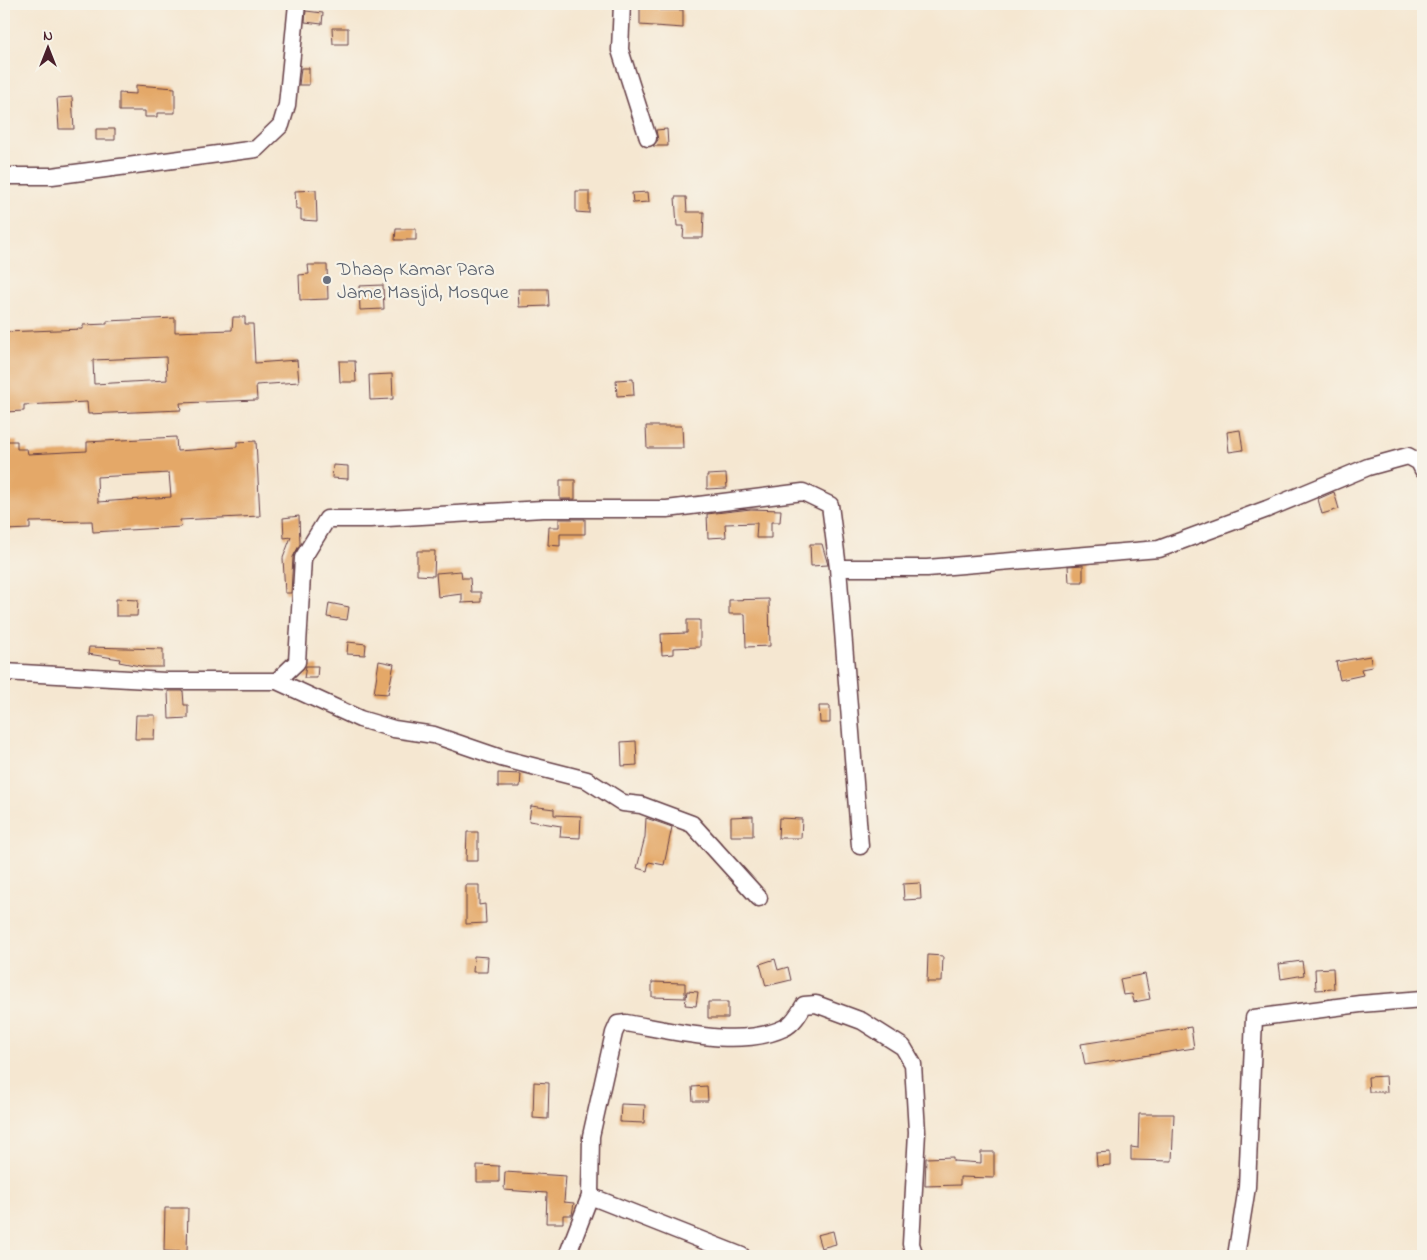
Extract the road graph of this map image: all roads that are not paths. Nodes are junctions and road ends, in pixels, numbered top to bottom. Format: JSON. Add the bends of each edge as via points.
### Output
{"nodes":[{"id":1,"x":297,"y":4,"type":"edge"},
{"id":2,"x":622,"y":4,"type":"edge"},
{"id":3,"x":648,"y":138,"type":"dead end"},
{"id":4,"x":4,"y":176,"type":"edge"},
{"id":5,"x":1423,"y":470,"type":"edge"},
{"id":6,"x":838,"y":568,"type":"junction"},
{"id":7,"x":4,"y":672,"type":"edge"},
{"id":8,"x":278,"y":681,"type":"junction"},
{"id":9,"x":860,"y":846,"type":"dead end"},
{"id":10,"x":759,"y":898,"type":"dead end"},
{"id":11,"x":1423,"y":999,"type":"edge"},
{"id":12,"x":590,"y":1196,"type":"junction"},
{"id":13,"x":566,"y":1256,"type":"edge"},
{"id":14,"x":742,"y":1256,"type":"edge"},
{"id":15,"x":915,"y":1256,"type":"edge"},
{"id":16,"x":1236,"y":1256,"type":"edge"}],
"edges":[{"from":1,"to":4,"type":"street","via":[[287,105],[281,125],[256,150],[52,176]]},
{"from":2,"to":3,"type":"street","via":[[620,50]]},
{"from":5,"to":6,"type":"street","via":[[1419,462],[1408,456],[1368,467],[1267,509],[1159,548],[927,568]]},
{"from":6,"to":8,"type":"street","via":[[830,505],[803,492],[667,509],[543,509],[327,519],[303,558],[297,662]]},
{"from":6,"to":9,"type":"street"},
{"from":7,"to":8,"type":"street","via":[[165,681]]},
{"from":8,"to":10,"type":"street","via":[[360,719],[394,729],[434,735],[501,758],[587,780],[623,803],[641,805],[692,824]]},
{"from":11,"to":16,"type":"street","via":[[1254,1018],[1247,1187]]},
{"from":12,"to":13,"type":"street"},
{"from":12,"to":14,"type":"street"},
{"from":12,"to":15,"type":"street","via":[[591,1136],[618,1024],[707,1037],[764,1035],[786,1028],[804,1005],[816,1004],[862,1021],[903,1046],[913,1064],[917,1132],[912,1244]]}]}
